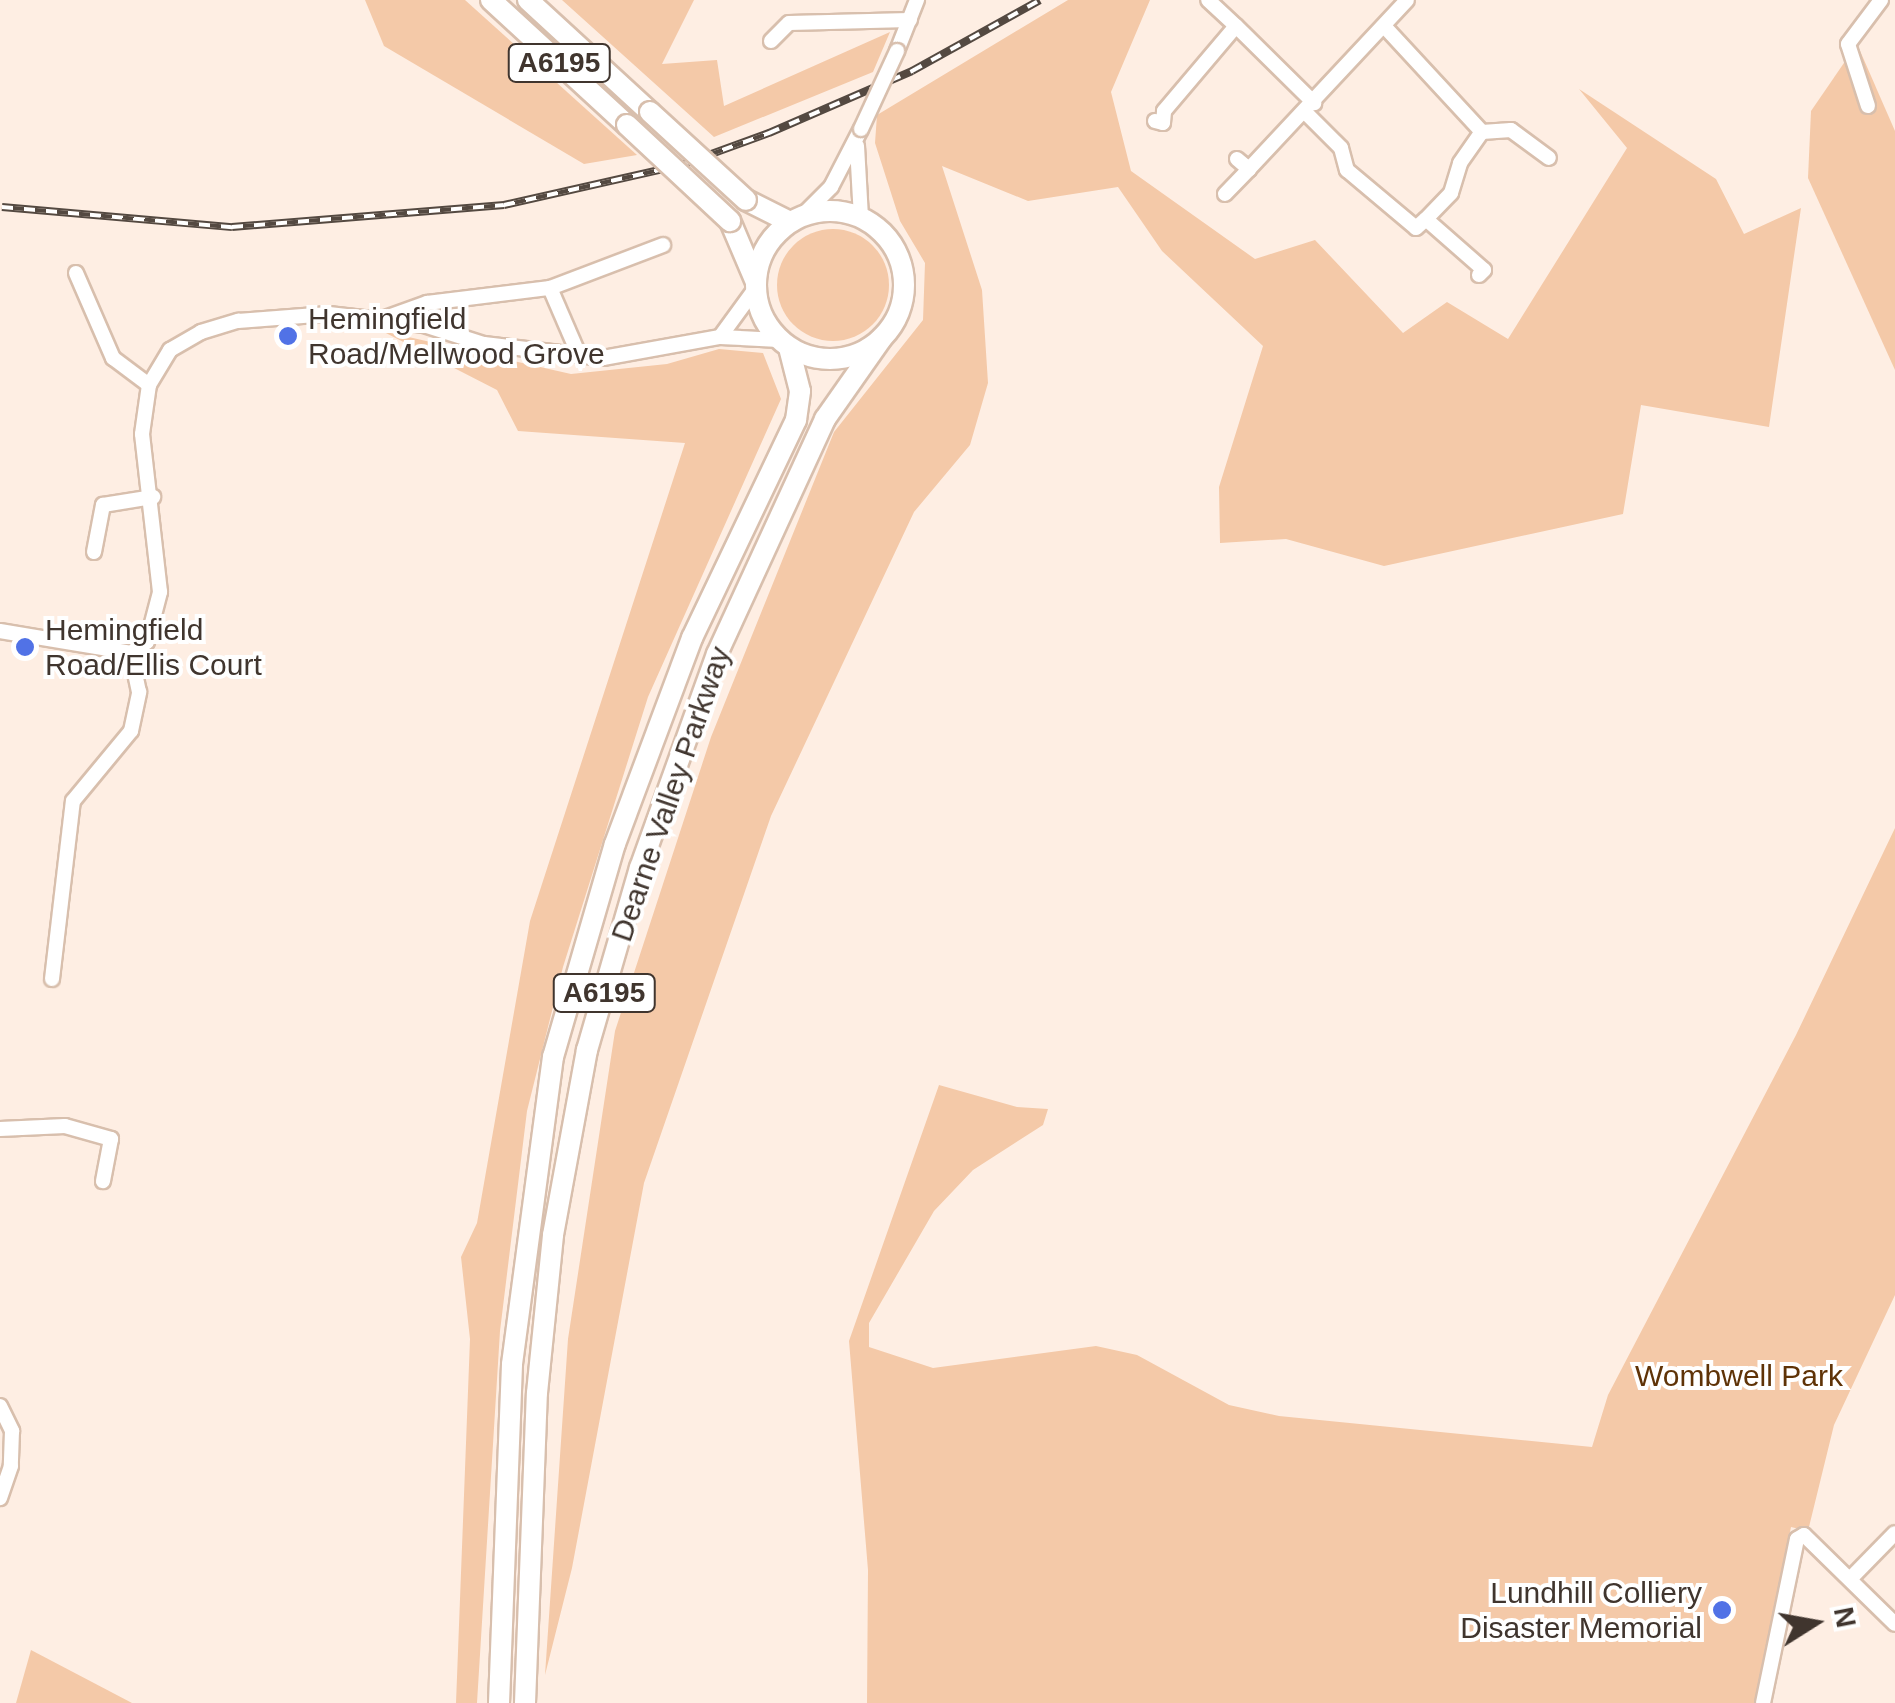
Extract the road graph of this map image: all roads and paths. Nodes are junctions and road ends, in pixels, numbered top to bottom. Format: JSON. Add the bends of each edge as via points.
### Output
{"nodes":[{"id":1,"x":491,"y":0,"type":"edge"},
{"id":2,"x":528,"y":0,"type":"edge"},
{"id":3,"x":918,"y":0,"type":"edge"},
{"id":4,"x":1208,"y":0,"type":"edge"},
{"id":5,"x":1407,"y":0,"type":"edge"},
{"id":6,"x":1881,"y":0,"type":"edge"},
{"id":7,"x":910,"y":20,"type":"junction"},
{"id":8,"x":1236,"y":26,"type":"junction"},
{"id":9,"x":1384,"y":26,"type":"junction"},
{"id":10,"x":771,"y":41,"type":"dead end"},
{"id":11,"x":1868,"y":106,"type":"dead end"},
{"id":12,"x":1310,"y":108,"type":"junction"},
{"id":13,"x":1155,"y":122,"type":"dead end"},
{"id":14,"x":860,"y":132,"type":"junction"},
{"id":15,"x":1482,"y":132,"type":"junction"},
{"id":16,"x":1549,"y":158,"type":"dead end"},
{"id":17,"x":1225,"y":194,"type":"dead end"},
{"id":18,"x":796,"y":218,"type":"junction"},
{"id":19,"x":862,"y":218,"type":"junction"},
{"id":20,"x":1426,"y":219,"type":"junction"},
{"id":21,"x":663,"y":244,"type":"dead end"},
{"id":22,"x":76,"y":273,"type":"dead end"},
{"id":23,"x":1480,"y":275,"type":"dead end"},
{"id":24,"x":755,"y":286,"type":"junction"},
{"id":25,"x":550,"y":288,"type":"junction"},
{"id":26,"x":385,"y":318,"type":"junction"},
{"id":27,"x":720,"y":337,"type":"junction"},
{"id":28,"x":882,"y":338,"type":"junction"},
{"id":29,"x":784,"y":344,"type":"junction"},
{"id":30,"x":579,"y":355,"type":"junction"},
{"id":31,"x":149,"y":386,"type":"junction"},
{"id":32,"x":153,"y":497,"type":"junction"},
{"id":33,"x":94,"y":552,"type":"dead end"},
{"id":34,"x":0,"y":631,"type":"edge"},
{"id":35,"x":131,"y":653,"type":"junction"},
{"id":36,"x":52,"y":979,"type":"dead end"},
{"id":37,"x":0,"y":1130,"type":"edge"},
{"id":38,"x":103,"y":1181,"type":"dead end"},
{"id":39,"x":0,"y":1406,"type":"edge"},
{"id":40,"x":0,"y":1498,"type":"edge"},
{"id":41,"x":1895,"y":1533,"type":"edge"},
{"id":42,"x":1850,"y":1578,"type":"junction"},
{"id":43,"x":1895,"y":1624,"type":"edge"},
{"id":44,"x":499,"y":1703,"type":"edge"},
{"id":45,"x":526,"y":1703,"type":"edge"},
{"id":46,"x":1764,"y":1703,"type":"edge"}],
"edges":[{"from":1,"to":24,"type":"highway","number":"A6195","bridge":true,"via":[[730,221]]},
{"from":2,"to":18,"type":"highway","number":"A6195","bridge":true,"via":[[746,200]]},
{"from":3,"to":7,"type":"street"},
{"from":4,"to":8,"type":"street"},
{"from":5,"to":9,"type":"street"},
{"from":6,"to":11,"type":"street","via":[[1848,44]]},
{"from":7,"to":10,"type":"street","via":[[788,23]]},
{"from":7,"to":14,"type":"street","bridge":true},
{"from":8,"to":12,"type":"street"},
{"from":8,"to":13,"type":"street","via":[[1164,110],[1163,123]]},
{"from":9,"to":12,"type":"street"},
{"from":9,"to":15,"type":"street"},
{"from":12,"to":17,"type":"street","via":[[1243,164]]},
{"from":12,"to":20,"type":"street","via":[[1341,148],[1347,170],[1416,228]]},
{"from":14,"to":18,"type":"street","via":[[824,197]]},
{"from":14,"to":19,"type":"street"},
{"from":15,"to":16,"type":"street","via":[[1511,130]]},
{"from":15,"to":20,"type":"street","via":[[1451,192]]},
{"from":18,"to":19,"type":"highway","number":"A6195","via":[[832,210]]},
{"from":18,"to":24,"type":"highway","via":[[765,247]]},
{"from":19,"to":28,"type":"highway","number":"A6195","via":[[888,238],[903,271],[901,307]]},
{"from":20,"to":23,"type":"street","via":[[1484,270]]},
{"from":21,"to":25,"type":"street"},
{"from":22,"to":31,"type":"street","via":[[113,358]]},
{"from":24,"to":27,"type":"street"},
{"from":24,"to":29,"type":"highway","number":"A6195","via":[[762,317]]},
{"from":25,"to":26,"type":"street","via":[[426,303]]},
{"from":25,"to":30,"type":"street"},
{"from":26,"to":30,"type":"street","via":[[484,344]]},
{"from":26,"to":31,"type":"street","via":[[329,314],[238,321],[170,350]]},
{"from":27,"to":29,"type":"street"},
{"from":27,"to":30,"type":"street","via":[[673,350]]},
{"from":28,"to":29,"type":"highway","via":[[837,359]]},
{"from":28,"to":45,"type":"highway","name":"Dearne Valley Parkway","number":"A6195","via":[[824,419],[717,654],[640,868],[587,1050],[553,1235],[537,1393]]},
{"from":29,"to":44,"type":"highway","name":"Dearne Valley Parkway","number":"A6195","via":[[800,392],[796,420],[692,638],[615,844],[553,1057],[512,1364]]},
{"from":31,"to":32,"type":"street","via":[[142,434]]},
{"from":32,"to":33,"type":"street","via":[[103,505]]},
{"from":32,"to":35,"type":"street","via":[[156,624]]},
{"from":34,"to":35,"type":"street"},
{"from":35,"to":36,"type":"street","via":[[139,692],[131,731],[73,801]]},
{"from":37,"to":38,"type":"street","via":[[65,1126],[111,1139]]},
{"from":39,"to":40,"type":"street","via":[[12,1431],[12,1466]]},
{"from":41,"to":42,"type":"street"},
{"from":42,"to":43,"type":"street"},
{"from":42,"to":46,"type":"street","via":[[1804,1535],[1797,1539]]}]}
